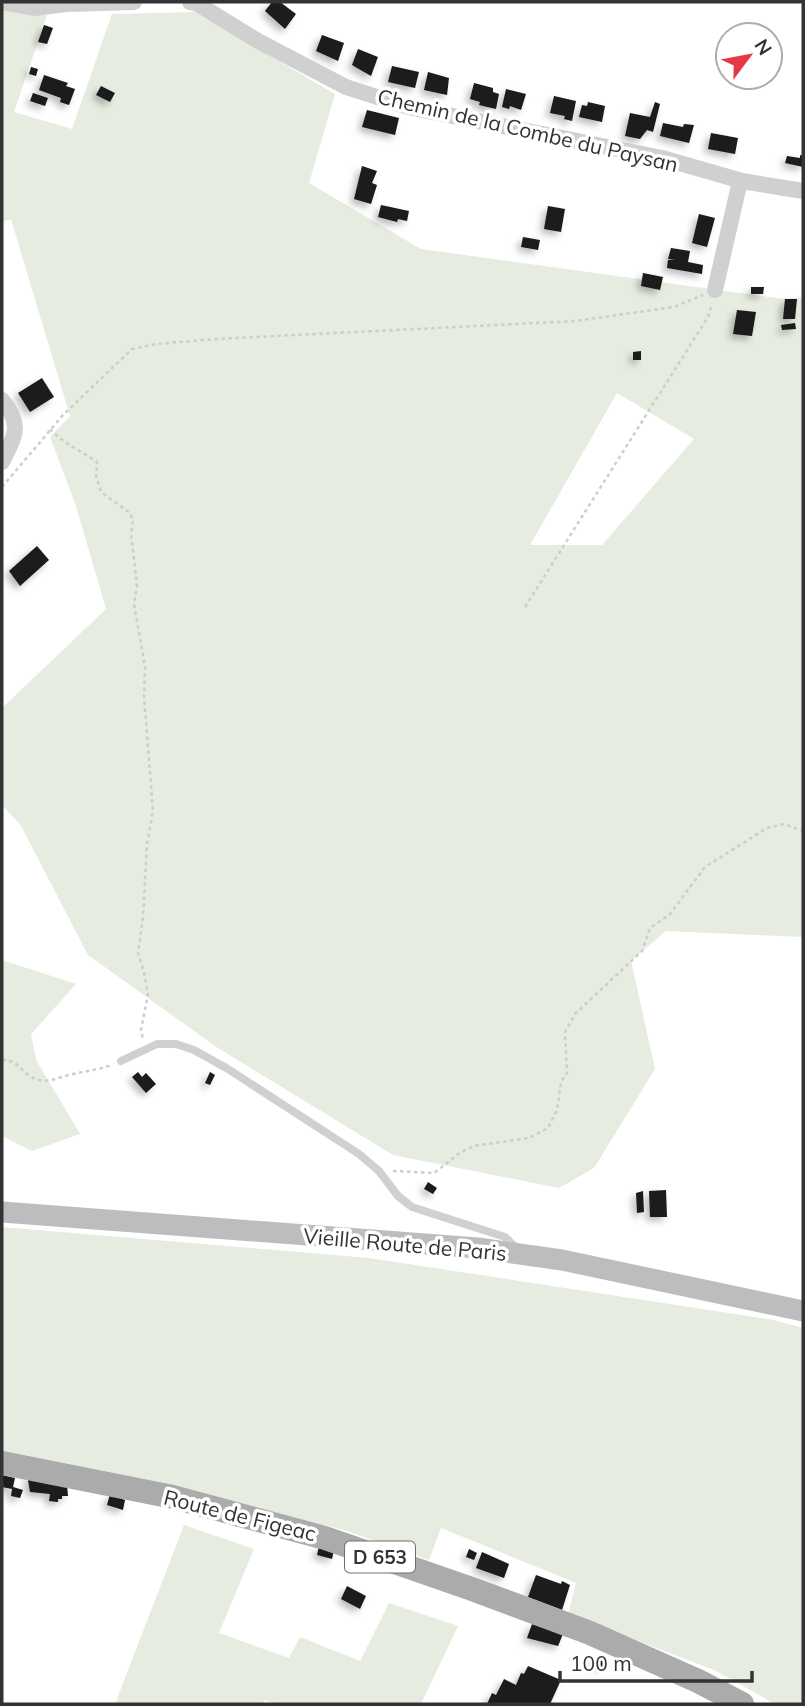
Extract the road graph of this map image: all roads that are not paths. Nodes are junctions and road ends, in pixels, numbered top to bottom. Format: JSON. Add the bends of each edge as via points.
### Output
{"nodes":[{"id":1,"x":2,"y":2,"type":"edge"},
{"id":2,"x":134,"y":2,"type":"edge"},
{"id":3,"x":190,"y":2,"type":"edge"},
{"id":4,"x":740,"y":181,"type":"junction"},
{"id":5,"x":803,"y":191,"type":"edge"},
{"id":6,"x":715,"y":290,"type":"road end"},
{"id":7,"x":2,"y":400,"type":"edge"},
{"id":8,"x":5,"y":456,"type":"edge"},
{"id":9,"x":121,"y":1061,"type":"road end"},
{"id":10,"x":2,"y":1212,"type":"edge"},
{"id":11,"x":522,"y":1254,"type":"junction"},
{"id":12,"x":803,"y":1311,"type":"edge"},
{"id":13,"x":2,"y":1463,"type":"edge"},
{"id":14,"x":742,"y":1704,"type":"edge"}],
"edges":[{"from":1,"to":2,"type":"street","via":[[34,8]]},
{"from":3,"to":4,"type":"street","name":"Chemin de la Combe du Paysan","via":[[346,87],[408,107],[662,158]]},
{"from":4,"to":5,"type":"street","name":"Chemin de la Combe du Paysan"},
{"from":4,"to":6,"type":"street"},
{"from":7,"to":8,"type":"street","via":[[16,425]]},
{"from":9,"to":11,"type":"lane","via":[[166,1043],[194,1050],[359,1154],[412,1208],[505,1237]]},
{"from":10,"to":11,"type":"street","name":"Vieille Route de Paris"},
{"from":11,"to":12,"type":"street","name":"Vieille Route de Paris"},
{"from":13,"to":14,"type":"main road","name":"Route de Figeac","number":"D 653","via":[[173,1497],[325,1538],[590,1633]]}]}
